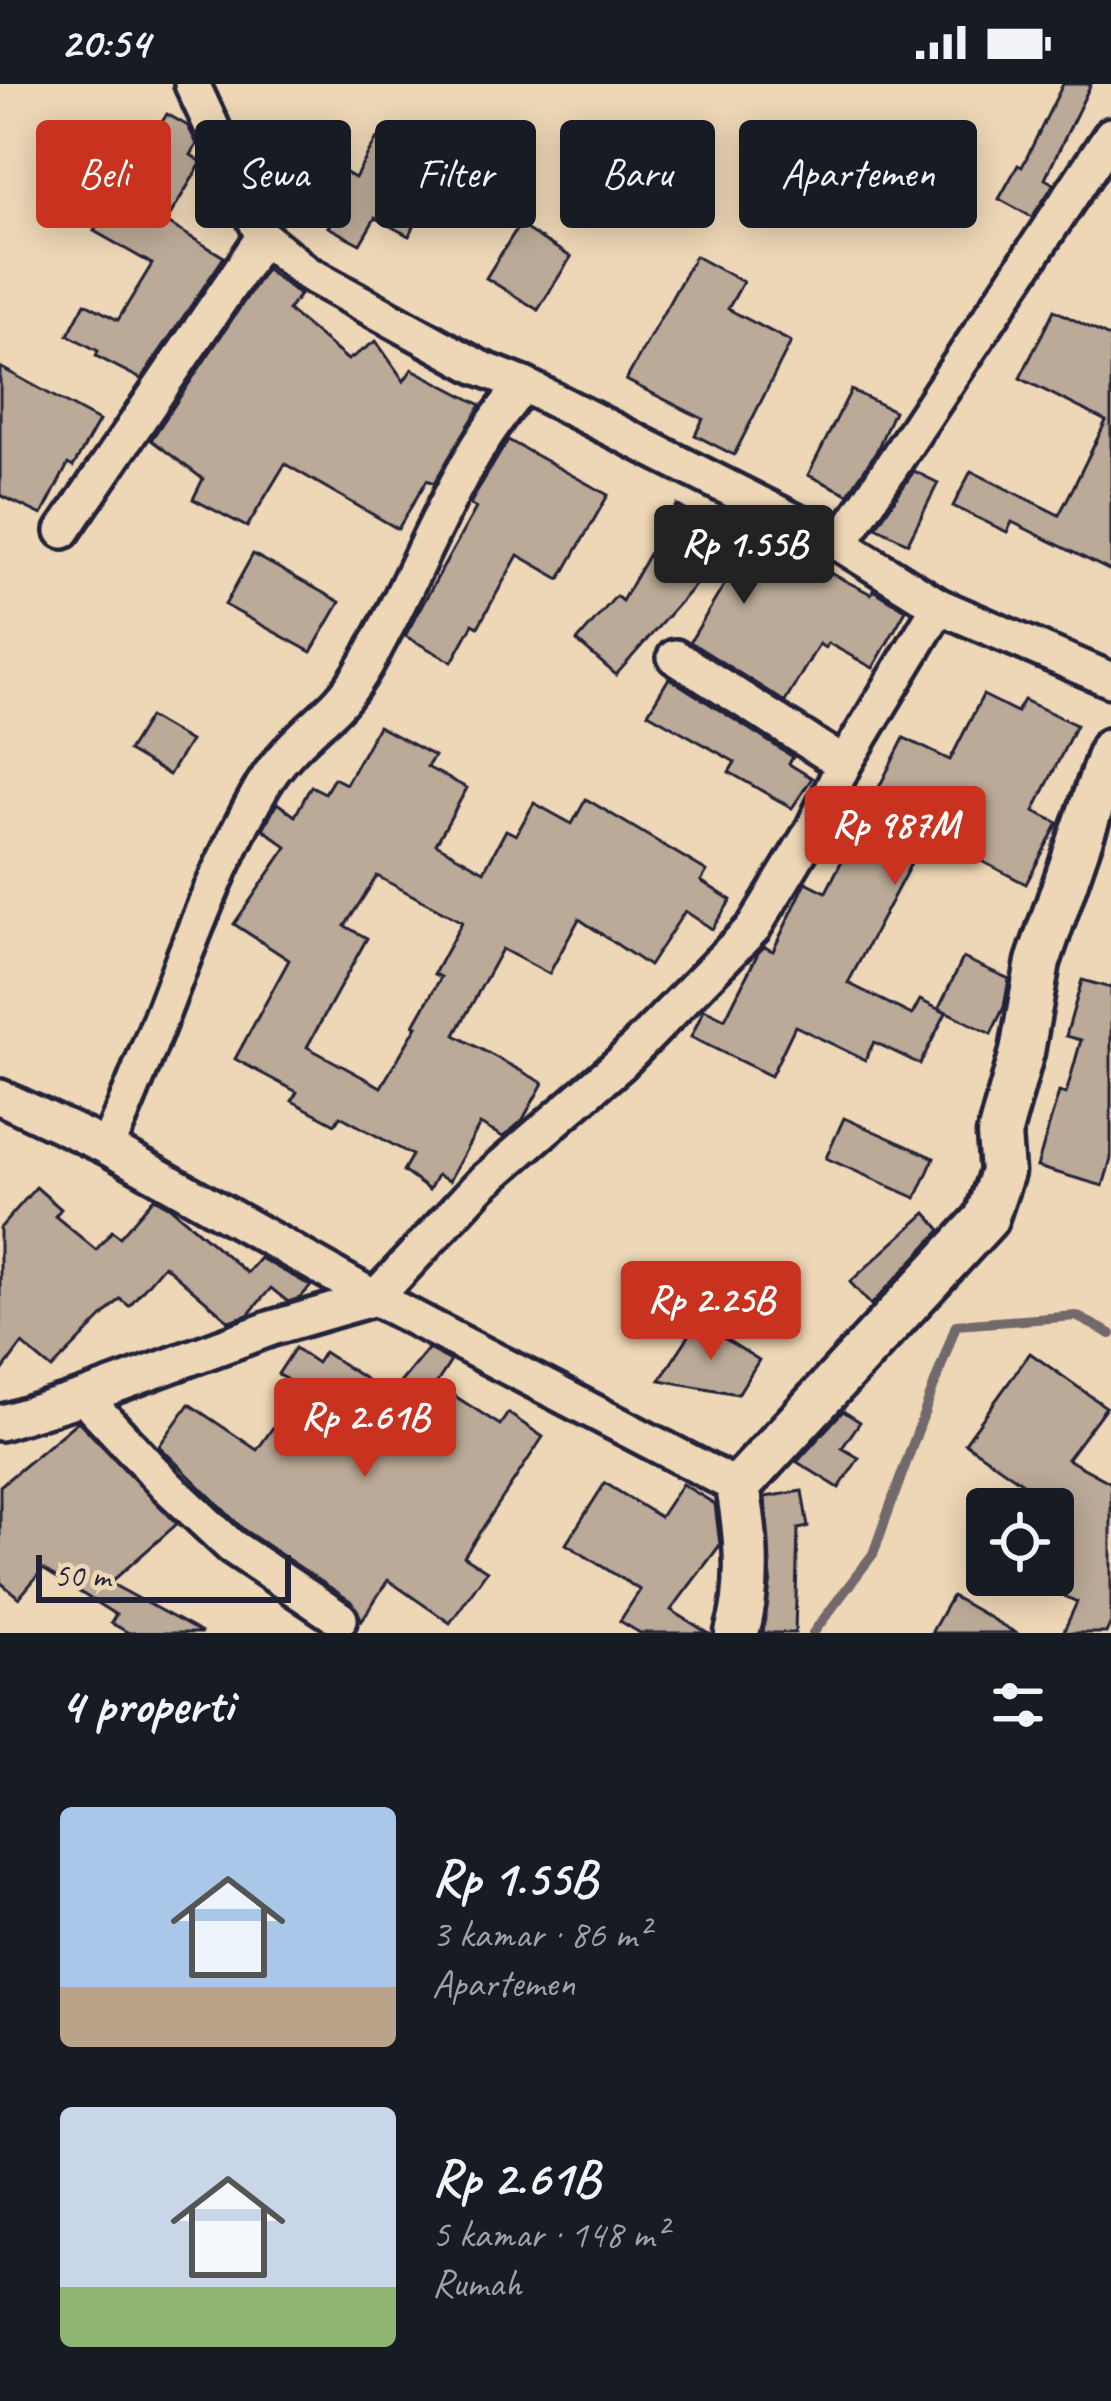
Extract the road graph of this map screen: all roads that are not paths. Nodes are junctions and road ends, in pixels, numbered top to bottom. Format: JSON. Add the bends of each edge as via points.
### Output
{"nodes":[{"id":1,"x":192,"y":84,"type":"edge"},
{"id":2,"x":1111,"y":135,"type":"edge"},
{"id":3,"x":262,"y":237,"type":"junction"},
{"id":4,"x":524,"y":385,"type":"junction"},
{"id":5,"x":63,"y":531,"type":"dead end"},
{"id":6,"x":840,"y":544,"type":"junction"},
{"id":7,"x":939,"y":606,"type":"junction"},
{"id":8,"x":675,"y":657,"type":"dead end"},
{"id":9,"x":1111,"y":680,"type":"edge"},
{"id":10,"x":1111,"y":750,"type":"edge"},
{"id":11,"x":844,"y":764,"type":"junction"},
{"id":12,"x":0,"y":1097,"type":"edge"},
{"id":13,"x":107,"y":1147,"type":"junction"},
{"id":14,"x":374,"y":1298,"type":"junction"},
{"id":15,"x":84,"y":1397,"type":"junction"},
{"id":16,"x":0,"y":1423,"type":"edge"},
{"id":17,"x":738,"y":1487,"type":"junction"},
{"id":18,"x":340,"y":1619,"type":"dead end"},
{"id":19,"x":737,"y":1633,"type":"edge"}],
"edges":[{"from":1,"to":3,"type":"street"},
{"from":2,"to":6,"type":"street"},
{"from":3,"to":4,"type":"street","via":[[325,283]]},
{"from":3,"to":5,"type":"street"},
{"from":4,"to":6,"type":"street"},
{"from":4,"to":13,"type":"street","via":[[447,503],[375,649],[339,704],[296,740],[264,784]]},
{"from":6,"to":7,"type":"street"},
{"from":7,"to":9,"type":"street"},
{"from":7,"to":11,"type":"street"},
{"from":8,"to":11,"type":"street"},
{"from":10,"to":17,"type":"street","via":[[1038,962],[999,1135],[1002,1172],[986,1220]]},
{"from":11,"to":14,"type":"street","via":[[754,927],[621,1063],[481,1184]]},
{"from":12,"to":13,"type":"street"},
{"from":13,"to":14,"type":"street"},
{"from":14,"to":15,"type":"street"},
{"from":14,"to":17,"type":"street"},
{"from":15,"to":16,"type":"street"},
{"from":15,"to":18,"type":"street","via":[[231,1546]]},
{"from":17,"to":19,"type":"street","via":[[745,1571]]}]}
